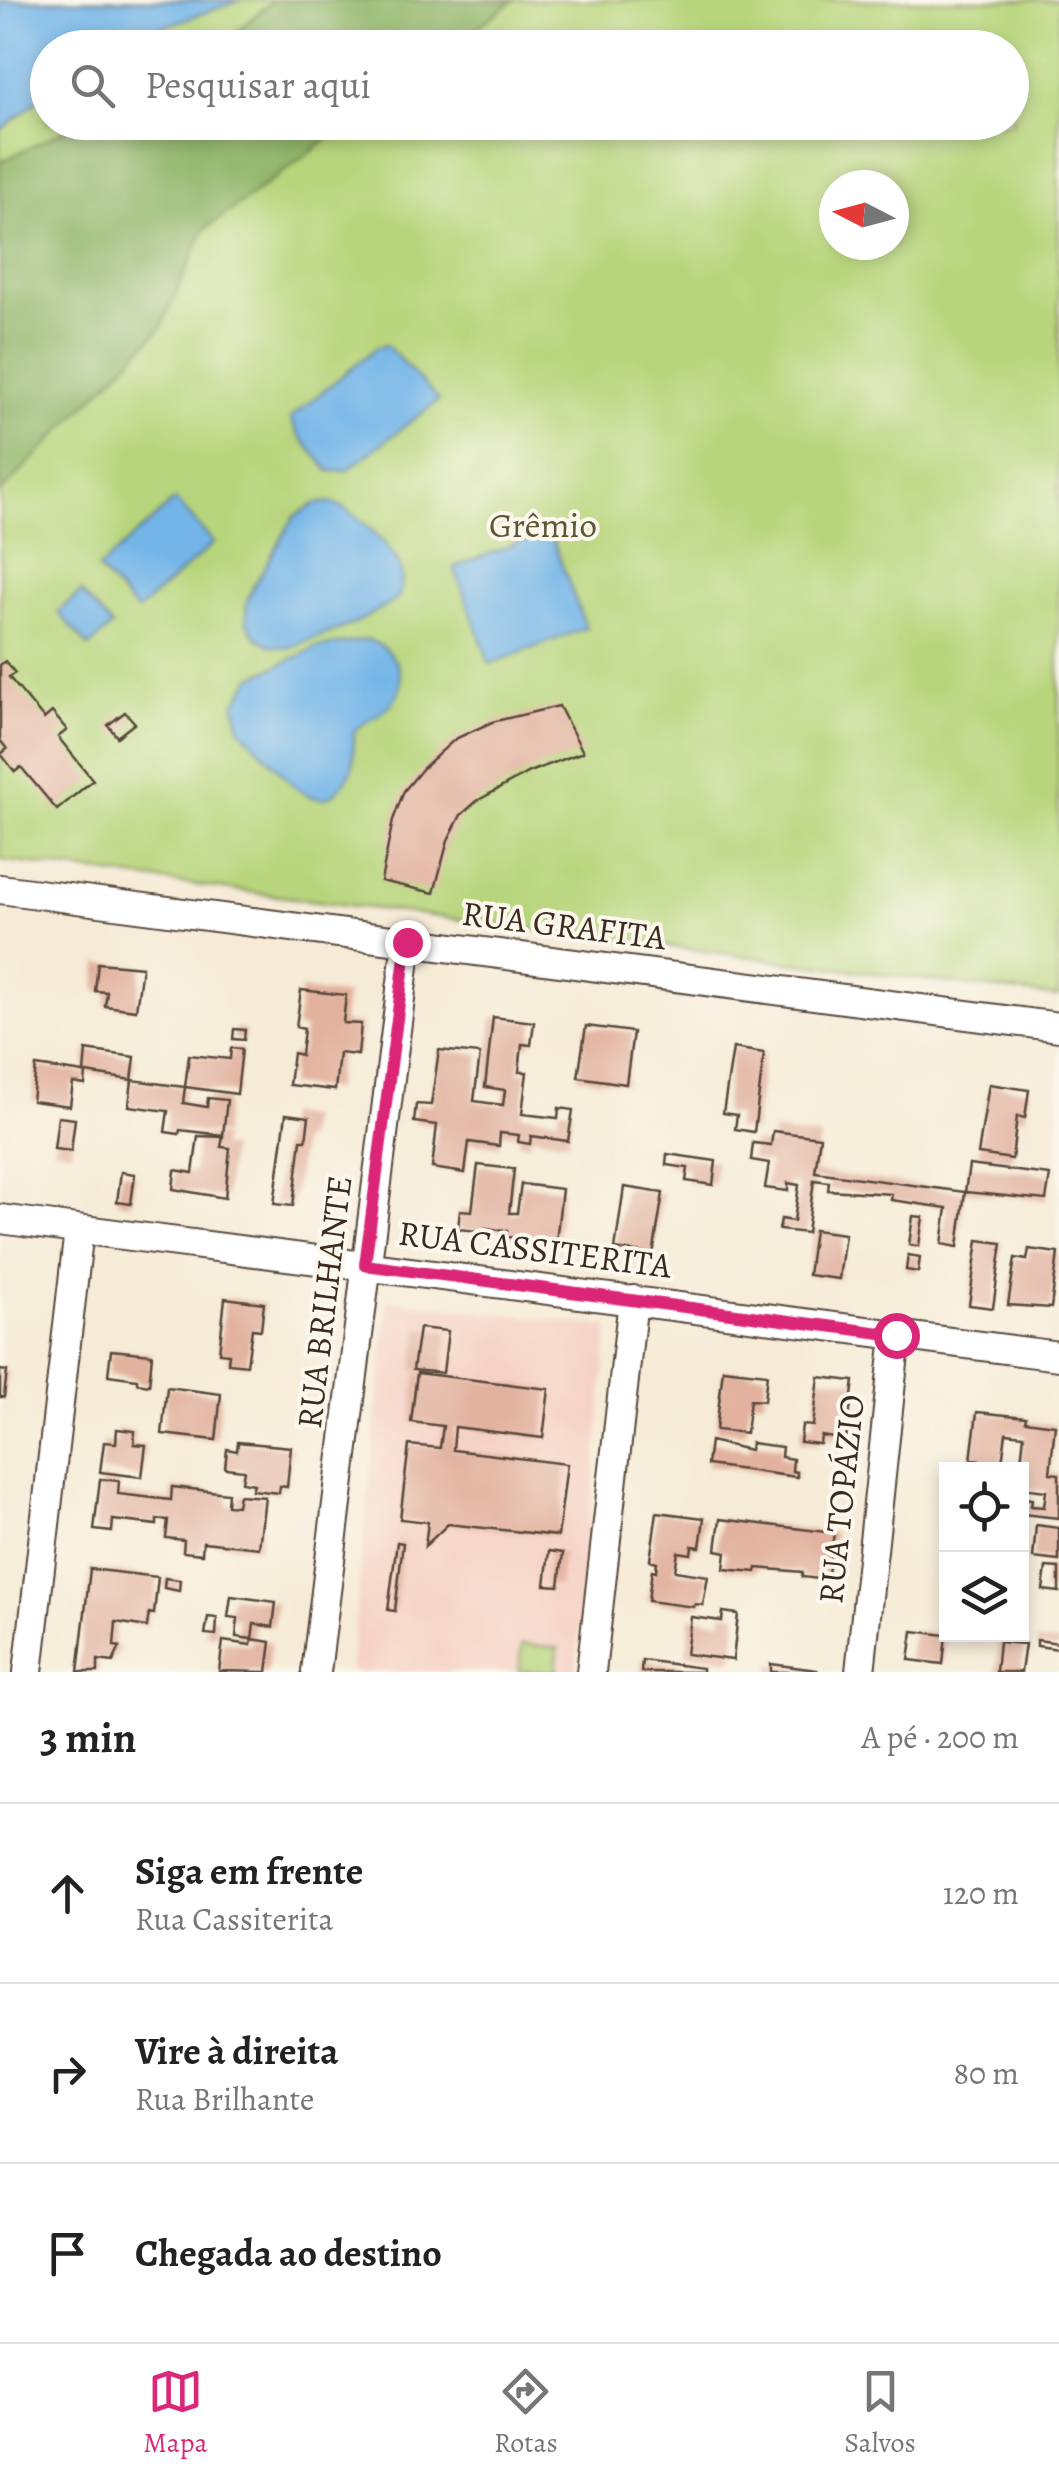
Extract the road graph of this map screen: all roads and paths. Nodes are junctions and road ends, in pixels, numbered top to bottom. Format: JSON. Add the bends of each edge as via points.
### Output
{"nodes":[{"id":1,"x":0,"y":888,"type":"edge"},
{"id":2,"x":407,"y":942,"type":"junction"},
{"id":3,"x":1059,"y":1028,"type":"edge"},
{"id":4,"x":0,"y":1219,"type":"edge"},
{"id":5,"x":78,"y":1230,"type":"junction"},
{"id":6,"x":365,"y":1265,"type":"junction"},
{"id":7,"x":633,"y":1300,"type":"junction"},
{"id":8,"x":896,"y":1335,"type":"junction"},
{"id":9,"x":1059,"y":1356,"type":"edge"},
{"id":10,"x":28,"y":1672,"type":"edge"},
{"id":11,"x":316,"y":1672,"type":"edge"},
{"id":12,"x":591,"y":1672,"type":"edge"},
{"id":13,"x":860,"y":1672,"type":"edge"}],
"edges":[{"from":1,"to":2,"type":"street","name":"RUA GRAFITA"},
{"from":2,"to":3,"type":"street","name":"RUA GRAFITA"},
{"from":2,"to":6,"type":"street","name":"RUA BRILHANTE"},
{"from":4,"to":5,"type":"street","name":"RUA CASSITERITA"},
{"from":5,"to":6,"type":"street","name":"RUA CASSITERITA"},
{"from":5,"to":10,"type":"street"},
{"from":6,"to":7,"type":"street","name":"RUA CASSITERITA"},
{"from":6,"to":11,"type":"street","name":"RUA BRILHANTE"},
{"from":7,"to":8,"type":"street","name":"RUA CASSITERITA"},
{"from":7,"to":12,"type":"street"},
{"from":8,"to":9,"type":"street","name":"RUA CASSITERITA"},
{"from":8,"to":13,"type":"street","name":"RUA TOPÁZIO"}]}
